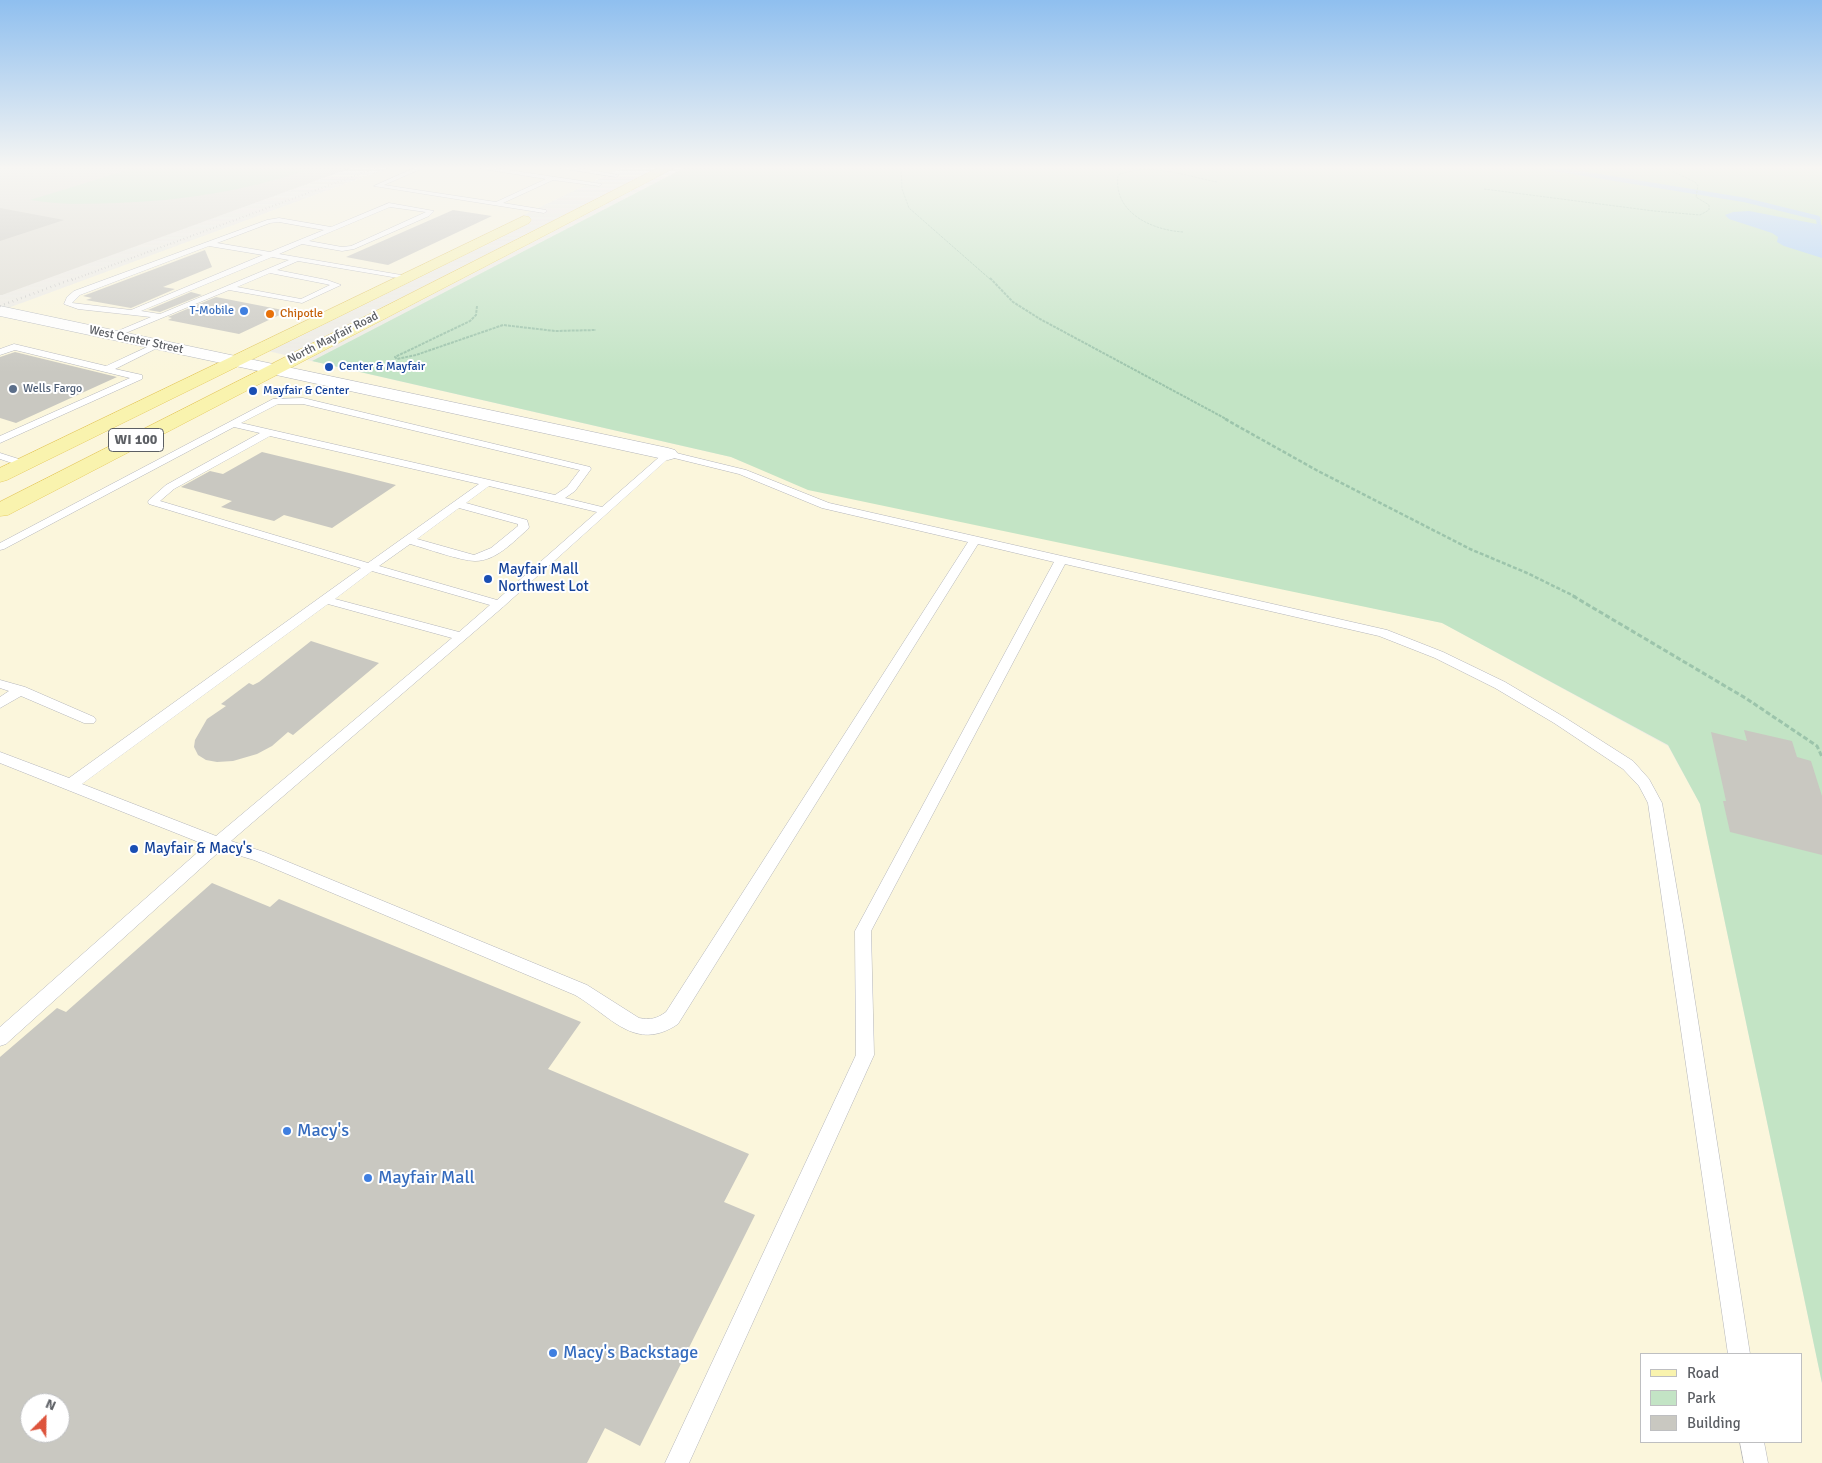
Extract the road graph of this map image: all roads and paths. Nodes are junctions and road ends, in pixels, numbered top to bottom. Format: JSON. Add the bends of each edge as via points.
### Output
{"nodes":[{"id":1,"x":229,"y":236,"type":"edge"},
{"id":2,"x":315,"y":236,"type":"edge"},
{"id":3,"x":379,"y":236,"type":"edge"},
{"id":4,"x":492,"y":236,"type":"edge"},
{"id":5,"x":513,"y":236,"type":"edge"},
{"id":6,"x":534,"y":236,"type":"edge"},
{"id":7,"x":942,"y":236,"type":"edge"},
{"id":8,"x":302,"y":242,"type":"junction"},
{"id":9,"x":209,"y":244,"type":"junction"},
{"id":10,"x":314,"y":244,"type":"junction"},
{"id":11,"x":272,"y":255,"type":"junction"},
{"id":12,"x":297,"y":259,"type":"junction"},
{"id":13,"x":361,"y":270,"type":"junction"},
{"id":14,"x":269,"y":271,"type":"junction"},
{"id":15,"x":407,"y":278,"type":"junction"},
{"id":16,"x":230,"y":288,"type":"junction"},
{"id":17,"x":477,"y":306,"type":"dead end"},
{"id":18,"x":0,"y":311,"type":"edge"},
{"id":19,"x":131,"y":313,"type":"junction"},
{"id":20,"x":161,"y":316,"type":"junction"},
{"id":21,"x":596,"y":330,"type":"dead end"},
{"id":22,"x":116,"y":335,"type":"junction"},
{"id":23,"x":160,"y":345,"type":"junction"},
{"id":24,"x":0,"y":352,"type":"edge"},
{"id":25,"x":236,"y":361,"type":"junction"},
{"id":26,"x":107,"y":369,"type":"junction"},
{"id":27,"x":273,"y":369,"type":"junction"},
{"id":28,"x":232,"y":424,"type":"junction"},
{"id":29,"x":269,"y":432,"type":"junction"},
{"id":30,"x":0,"y":440,"type":"edge"},
{"id":31,"x":64,"y":444,"type":"junction"},
{"id":32,"x":668,"y":454,"type":"junction"},
{"id":33,"x":0,"y":456,"type":"edge"},
{"id":34,"x":24,"y":464,"type":"junction"},
{"id":35,"x":0,"y":476,"type":"edge"},
{"id":36,"x":488,"y":482,"type":"junction"},
{"id":37,"x":0,"y":483,"type":"edge"},
{"id":38,"x":557,"y":499,"type":"junction"},
{"id":39,"x":0,"y":500,"type":"edge"},
{"id":40,"x":458,"y":504,"type":"junction"},
{"id":41,"x":0,"y":510,"type":"edge"},
{"id":42,"x":603,"y":510,"type":"junction"},
{"id":43,"x":408,"y":540,"type":"junction"},
{"id":44,"x":975,"y":540,"type":"junction"},
{"id":45,"x":0,"y":547,"type":"edge"},
{"id":46,"x":1061,"y":560,"type":"junction"},
{"id":47,"x":371,"y":567,"type":"junction"},
{"id":48,"x":326,"y":600,"type":"junction"},
{"id":49,"x":499,"y":604,"type":"junction"},
{"id":50,"x":460,"y":636,"type":"junction"},
{"id":51,"x":0,"y":684,"type":"edge"},
{"id":52,"x":20,"y":690,"type":"junction"},
{"id":53,"x":0,"y":703,"type":"edge"},
{"id":54,"x":88,"y":720,"type":"dead end"},
{"id":55,"x":0,"y":757,"type":"edge"},
{"id":56,"x":1822,"y":757,"type":"edge"},
{"id":57,"x":70,"y":784,"type":"junction"},
{"id":58,"x":218,"y":843,"type":"junction"},
{"id":59,"x":0,"y":1038,"type":"edge"},
{"id":60,"x":1739,"y":1353,"type":"edge"},
{"id":61,"x":1752,"y":1443,"type":"edge"},
{"id":62,"x":677,"y":1463,"type":"edge"},
{"id":63,"x":1756,"y":1463,"type":"edge"}],
"edges":[{"from":1,"to":9,"type":"lane"},
{"from":2,"to":8,"type":"lane"},
{"from":3,"to":10,"type":"lane","via":[[352,248]]},
{"from":4,"to":15,"type":"main road","name":"North Mayfair Road","number":"WI 100"},
{"from":5,"to":27,"type":"main road","via":[[287,347],[273,356],[270,362]]},
{"from":6,"to":27,"type":"main road","name":"North Mayfair Road","number":"WI 100"},
{"from":7,"to":56,"type":"path","via":[[1020,306],[1040,319],[1212,410],[1318,471],[1470,549],[1586,602],[1747,699],[1817,746]]},
{"from":8,"to":10,"type":"lane"},
{"from":8,"to":11,"type":"lane"},
{"from":9,"to":11,"type":"lane"},
{"from":9,"to":19,"type":"lane","via":[[77,293],[68,304],[78,308]]},
{"from":10,"to":13,"type":"lane","via":[[317,252],[323,255],[365,264]]},
{"from":11,"to":12,"type":"lane"},
{"from":11,"to":19,"type":"lane"},
{"from":12,"to":13,"type":"lane"},
{"from":12,"to":14,"type":"lane"},
{"from":13,"to":15,"type":"lane"},
{"from":14,"to":16,"type":"lane"},
{"from":14,"to":16,"type":"lane","via":[[337,285],[302,301]]},
{"from":15,"to":25,"type":"main road","name":"North Mayfair Road","number":"WI 100"},
{"from":16,"to":20,"type":"lane"},
{"from":17,"to":21,"type":"path","via":[[476,315],[470,321],[395,358],[416,355],[503,325],[555,331]]},
{"from":18,"to":22,"type":"street","name":"West Center Street"},
{"from":19,"to":20,"type":"lane"},
{"from":20,"to":22,"type":"lane"},
{"from":22,"to":23,"type":"street","name":"West Center Street"},
{"from":23,"to":25,"type":"street","name":"West Center Street"},
{"from":23,"to":26,"type":"lane"},
{"from":24,"to":26,"type":"lane","via":[[14,347]]},
{"from":25,"to":27,"type":"street","name":"West Center Street"},
{"from":25,"to":31,"type":"main road","name":"North Mayfair Road","number":"WI 100"},
{"from":25,"to":39,"type":"main road","via":[[232,371],[214,384],[62,461]]},
{"from":26,"to":30,"type":"lane","via":[[140,377]]},
{"from":27,"to":32,"type":"street","name":"West Center Street"},
{"from":27,"to":41,"type":"main road","name":"North Mayfair Road","number":"WI 100"},
{"from":28,"to":29,"type":"lane"},
{"from":28,"to":38,"type":"lane","via":[[276,401],[302,400],[586,469],[571,489]]},
{"from":28,"to":45,"type":"lane"},
{"from":29,"to":36,"type":"lane"},
{"from":29,"to":47,"type":"lane","via":[[170,487],[153,502]]},
{"from":31,"to":34,"type":"main road","name":"North Mayfair Road","number":"WI 100"},
{"from":31,"to":37,"type":"main road"},
{"from":32,"to":42,"type":"lane"},
{"from":32,"to":44,"type":"lane","via":[[742,472],[826,506]]},
{"from":33,"to":34,"type":"lane"},
{"from":34,"to":35,"type":"main road","name":"North Mayfair Road","number":"WI 100"},
{"from":36,"to":38,"type":"lane"},
{"from":36,"to":40,"type":"lane"},
{"from":38,"to":42,"type":"lane"},
{"from":40,"to":43,"type":"lane"},
{"from":40,"to":43,"type":"lane","via":[[514,518],[524,522],[524,527],[495,552],[483,557],[474,558]]},
{"from":42,"to":49,"type":"lane"},
{"from":43,"to":47,"type":"lane"},
{"from":44,"to":46,"type":"lane"},
{"from":44,"to":58,"type":"lane","via":[[664,1026],[633,1026],[583,992],[260,856]]},
{"from":46,"to":60,"type":"lane","via":[[1383,633],[1439,655],[1500,685],[1628,765],[1644,783],[1655,803]]},
{"from":46,"to":62,"type":"lane","via":[[863,931],[864,1055]]},
{"from":47,"to":48,"type":"lane"},
{"from":47,"to":49,"type":"lane"},
{"from":48,"to":50,"type":"lane"},
{"from":48,"to":57,"type":"lane"},
{"from":49,"to":50,"type":"lane"},
{"from":50,"to":58,"type":"lane"},
{"from":51,"to":52,"type":"lane"},
{"from":52,"to":53,"type":"lane"},
{"from":52,"to":54,"type":"lane"},
{"from":55,"to":57,"type":"lane"},
{"from":57,"to":58,"type":"lane"},
{"from":58,"to":59,"type":"lane"},
{"from":61,"to":63,"type":"lane"}]}
